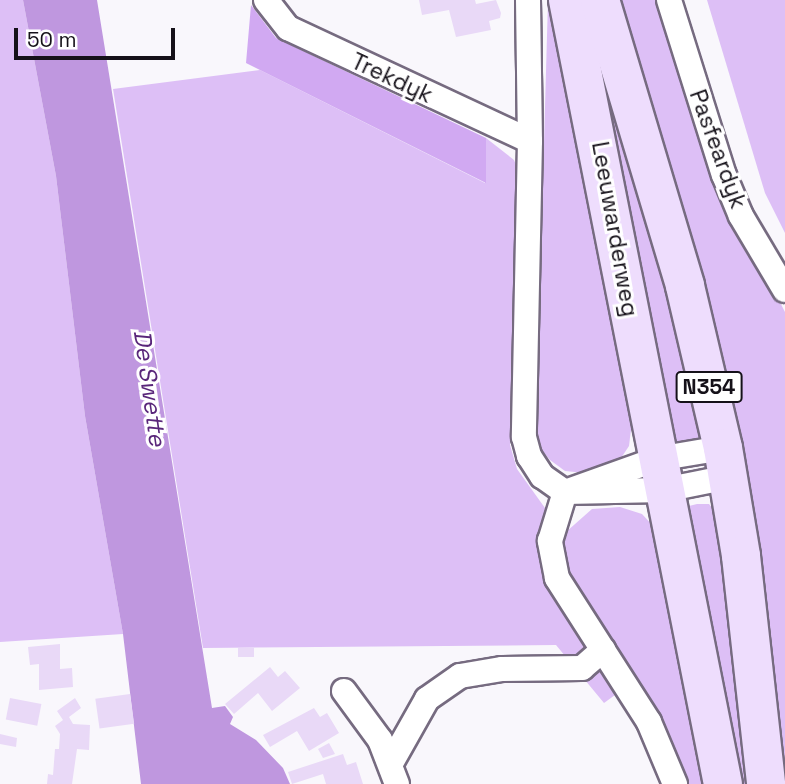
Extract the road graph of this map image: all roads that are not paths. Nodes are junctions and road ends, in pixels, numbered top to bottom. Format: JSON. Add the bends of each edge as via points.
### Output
{"nodes":[{"id":1,"x":266,"y":0,"type":"edge"},
{"id":2,"x":528,"y":0,"type":"edge"},
{"id":3,"x":568,"y":0,"type":"edge"},
{"id":4,"x":600,"y":0,"type":"edge"},
{"id":5,"x":668,"y":0,"type":"edge"},
{"id":6,"x":530,"y":141,"type":"junction"},
{"id":7,"x":785,"y":290,"type":"edge"},
{"id":8,"x":726,"y":462,"type":"junction"},
{"id":9,"x":660,"y":475,"type":"junction"},
{"id":10,"x":565,"y":492,"type":"junction"},
{"id":11,"x":603,"y":650,"type":"junction"},
{"id":12,"x":344,"y":691,"type":"dead end"},
{"id":13,"x":394,"y":774,"type":"edge"},
{"id":14,"x":675,"y":784,"type":"edge"},
{"id":15,"x":723,"y":784,"type":"edge"},
{"id":16,"x":766,"y":784,"type":"edge"}],
"edges":[{"from":1,"to":6,"type":"street","name":"Trekdyk","via":[[288,28]]},
{"from":2,"to":6,"type":"street"},
{"from":3,"to":9,"type":"main road","name":"Leeuwarderweg","number":"N354"},
{"from":4,"to":8,"type":"main road","name":"Leeuwarderweg","number":"N354","via":[[685,286]]},
{"from":5,"to":7,"type":"street","name":"Pasfeardyk","via":[[724,175],[741,216]]},
{"from":6,"to":10,"type":"street","via":[[524,438],[542,476]]},
{"from":8,"to":9,"type":"street"},
{"from":8,"to":16,"type":"main road","name":"Leeuwarderweg","number":"N354"},
{"from":9,"to":10,"type":"street"},
{"from":9,"to":15,"type":"main road","name":"Leeuwarderweg","number":"N354"},
{"from":10,"to":11,"type":"street","via":[[551,536],[551,559],[557,578]]},
{"from":11,"to":13,"type":"street","via":[[582,668],[502,669],[460,676],[427,699]]},
{"from":11,"to":14,"type":"street","via":[[649,722]]},
{"from":12,"to":13,"type":"street","via":[[372,726]]}]}
